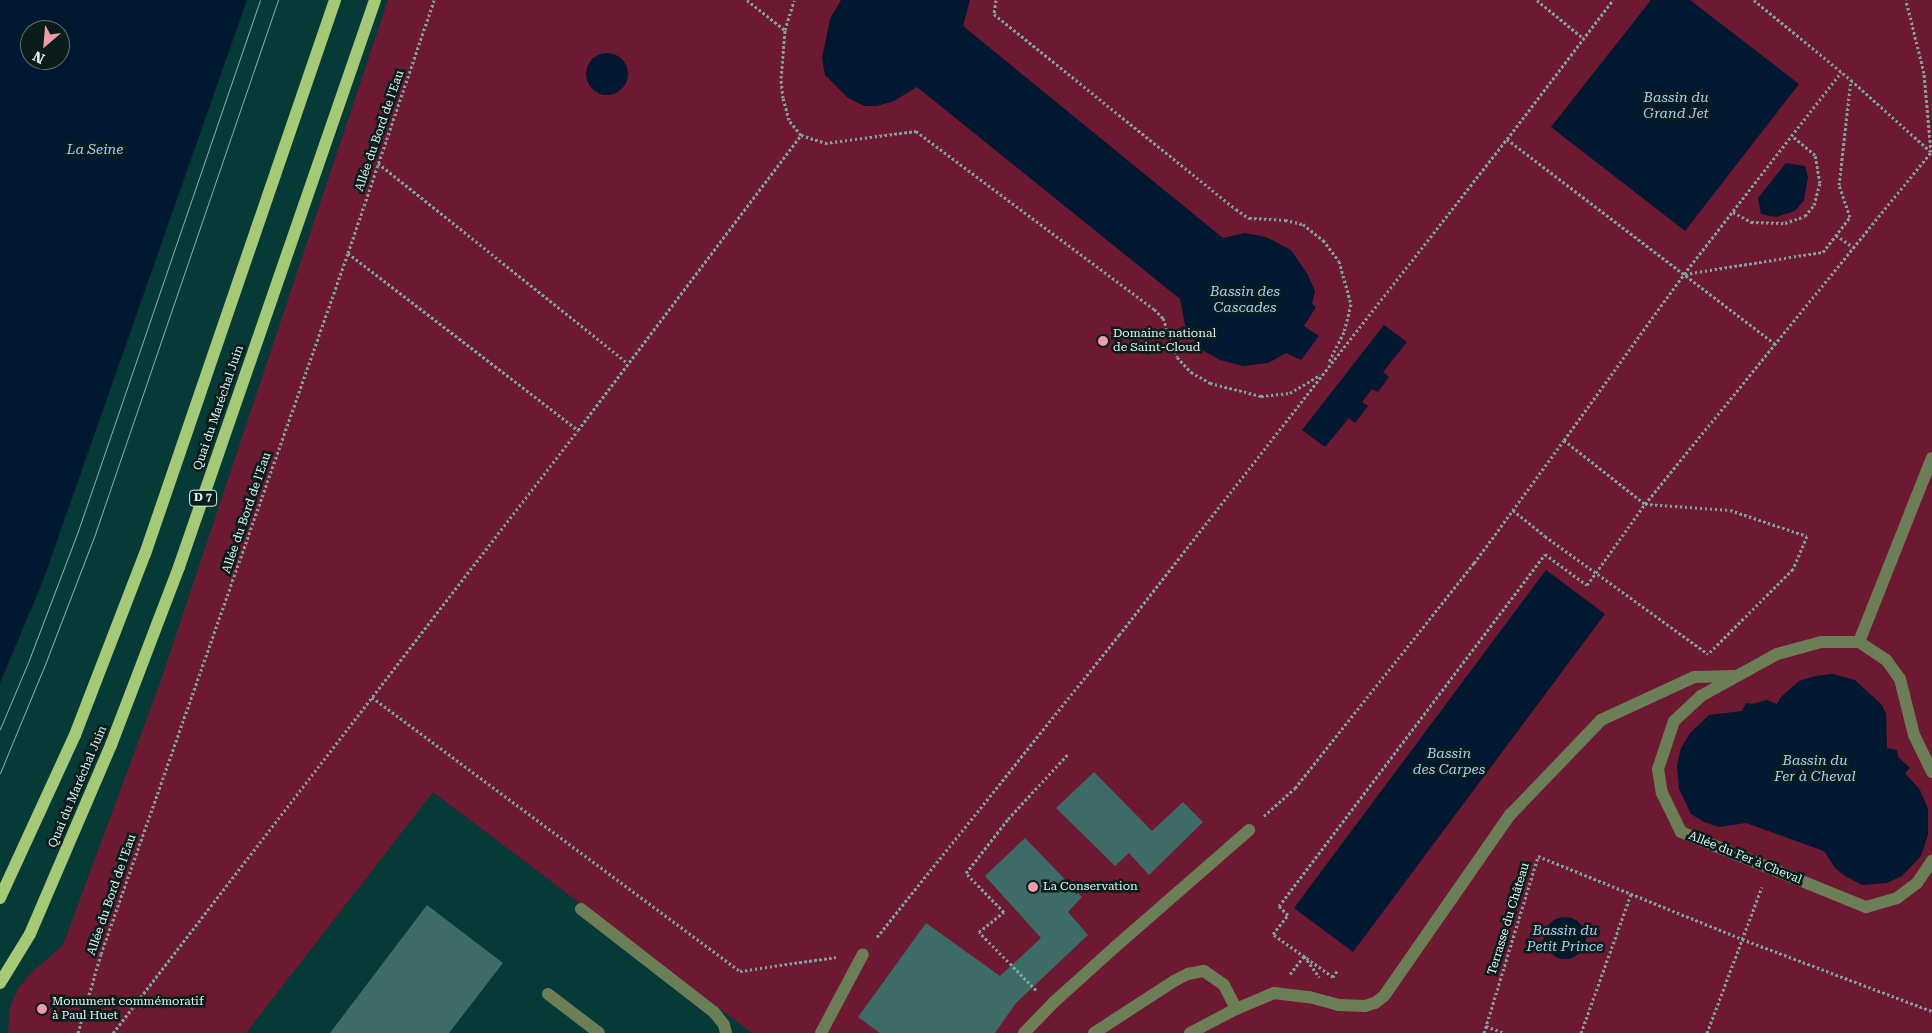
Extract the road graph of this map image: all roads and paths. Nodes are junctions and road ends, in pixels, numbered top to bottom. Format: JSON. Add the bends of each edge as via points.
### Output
{"nodes":[{"id":1,"x":335,"y":0,"type":"edge"},
{"id":2,"x":375,"y":0,"type":"edge"},
{"id":3,"x":434,"y":0,"type":"edge"},
{"id":4,"x":747,"y":0,"type":"edge"},
{"id":5,"x":794,"y":0,"type":"edge"},
{"id":6,"x":996,"y":0,"type":"edge"},
{"id":7,"x":1537,"y":0,"type":"edge"},
{"id":8,"x":1613,"y":0,"type":"edge"},
{"id":9,"x":1754,"y":0,"type":"edge"},
{"id":10,"x":1906,"y":0,"type":"edge"},
{"id":11,"x":785,"y":30,"type":"junction"},
{"id":12,"x":1583,"y":38,"type":"junction"},
{"id":13,"x":1841,"y":72,"type":"junction"},
{"id":14,"x":1851,"y":80,"type":"junction"},
{"id":15,"x":800,"y":135,"type":"junction"},
{"id":16,"x":1792,"y":136,"type":"junction"},
{"id":17,"x":1507,"y":139,"type":"junction"},
{"id":18,"x":1931,"y":152,"type":"junction"},
{"id":19,"x":378,"y":163,"type":"junction"},
{"id":20,"x":1733,"y":212,"type":"junction"},
{"id":21,"x":1836,"y":235,"type":"junction"},
{"id":22,"x":1853,"y":247,"type":"junction"},
{"id":23,"x":348,"y":253,"type":"junction"},
{"id":24,"x":1684,"y":274,"type":"junction"},
{"id":25,"x":1775,"y":344,"type":"junction"},
{"id":26,"x":628,"y":363,"type":"junction"},
{"id":27,"x":1325,"y":371,"type":"junction"},
{"id":28,"x":578,"y":430,"type":"junction"},
{"id":29,"x":1564,"y":440,"type":"junction"},
{"id":30,"x":1932,"y":458,"type":"edge"},
{"id":31,"x":1645,"y":504,"type":"junction"},
{"id":32,"x":1513,"y":510,"type":"junction"},
{"id":33,"x":1595,"y":572,"type":"junction"},
{"id":34,"x":1686,"y":636,"type":"dead end"},
{"id":35,"x":1859,"y":642,"type":"junction"},
{"id":36,"x":1708,"y":654,"type":"dead end"},
{"id":37,"x":1736,"y":676,"type":"junction"},
{"id":38,"x":372,"y":697,"type":"junction"},
{"id":39,"x":1068,"y":754,"type":"dead end"},
{"id":40,"x":1932,"y":772,"type":"edge"},
{"id":41,"x":1249,"y":830,"type":"joint"},
{"id":42,"x":1932,"y":861,"type":"edge"},
{"id":43,"x":1764,"y":883,"type":"dead end"},
{"id":44,"x":1631,"y":894,"type":"junction"},
{"id":45,"x":0,"y":898,"type":"edge"},
{"id":46,"x":581,"y":909,"type":"dead end"},
{"id":47,"x":1742,"y":939,"type":"junction"},
{"id":48,"x":863,"y":954,"type":"junction"},
{"id":49,"x":1337,"y":971,"type":"dead end"},
{"id":50,"x":0,"y":983,"type":"edge"},
{"id":51,"x":548,"y":994,"type":"dead end"},
{"id":52,"x":1051,"y":1005,"type":"junction"},
{"id":53,"x":1236,"y":1009,"type":"junction"},
{"id":54,"x":1932,"y":1012,"type":"edge"},
{"id":55,"x":1486,"y":1026,"type":"junction"},
{"id":56,"x":78,"y":1033,"type":"edge"},
{"id":57,"x":113,"y":1033,"type":"edge"},
{"id":58,"x":599,"y":1033,"type":"edge"},
{"id":59,"x":726,"y":1033,"type":"edge"},
{"id":60,"x":822,"y":1033,"type":"edge"},
{"id":61,"x":1024,"y":1033,"type":"edge"},
{"id":62,"x":1094,"y":1033,"type":"edge"},
{"id":63,"x":1190,"y":1033,"type":"edge"},
{"id":64,"x":1484,"y":1033,"type":"edge"},
{"id":65,"x":1504,"y":1033,"type":"edge"},
{"id":66,"x":1581,"y":1033,"type":"edge"},
{"id":67,"x":1707,"y":1033,"type":"edge"}],
"edges":[{"from":1,"to":45,"type":"main road","name":"Quai du Maréchal Juin","via":[[144,554],[76,735]]},
{"from":2,"to":50,"type":"main road","name":"Quai du Maréchal Juin","number":"D 7","via":[[179,567],[111,745],[30,934]]},
{"from":3,"to":19,"type":"path","name":"Allée du Bord de l'Eau"},
{"from":4,"to":11,"type":"path"},
{"from":5,"to":11,"type":"path"},
{"from":6,"to":27,"type":"path","via":[[994,14],[1236,209],[1249,218],[1304,224],[1323,240],[1339,261],[1351,304],[1344,332]]},
{"from":7,"to":12,"type":"path"},
{"from":8,"to":12,"type":"path"},
{"from":9,"to":13,"type":"path"},
{"from":10,"to":18,"type":"path","via":[[1924,73]]},
{"from":11,"to":15,"type":"path","via":[[781,78],[783,98],[789,120]]},
{"from":12,"to":17,"type":"path"},
{"from":13,"to":14,"type":"path"},
{"from":13,"to":16,"type":"path"},
{"from":14,"to":18,"type":"path"},
{"from":14,"to":21,"type":"path","via":[[1839,185],[1850,217]]},
{"from":15,"to":26,"type":"path"},
{"from":15,"to":27,"type":"path","via":[[825,143],[916,131],[1154,309],[1163,318],[1177,357],[1191,372],[1210,383],[1261,396],[1290,393]]},
{"from":16,"to":20,"type":"path"},
{"from":16,"to":20,"type":"path","via":[[1815,155],[1820,183],[1814,205],[1805,216],[1785,223],[1751,222]]},
{"from":17,"to":24,"type":"path"},
{"from":17,"to":27,"type":"path"},
{"from":18,"to":22,"type":"path"},
{"from":19,"to":23,"type":"path","name":"Allée du Bord de l'Eau"},
{"from":19,"to":26,"type":"path"},
{"from":20,"to":24,"type":"path"},
{"from":21,"to":22,"type":"path"},
{"from":21,"to":24,"type":"path","via":[[1823,252]]},
{"from":22,"to":25,"type":"path"},
{"from":23,"to":28,"type":"path"},
{"from":23,"to":56,"type":"path","name":"Allée du Bord de l'Eau","via":[[101,954]]},
{"from":24,"to":25,"type":"path"},
{"from":24,"to":29,"type":"path"},
{"from":25,"to":31,"type":"path"},
{"from":26,"to":28,"type":"path"},
{"from":27,"to":48,"type":"path"},
{"from":28,"to":38,"type":"path"},
{"from":29,"to":31,"type":"path"},
{"from":29,"to":32,"type":"path"},
{"from":30,"to":35,"type":"lane"},
{"from":31,"to":33,"type":"path"},
{"from":31,"to":36,"type":"path","via":[[1730,510],[1807,536],[1793,569]]},
{"from":32,"to":33,"type":"path"},
{"from":32,"to":41,"type":"path","via":[[1295,788]]},
{"from":33,"to":34,"type":"path"},
{"from":33,"to":49,"type":"path","via":[[1587,585],[1545,554],[1279,906],[1288,915],[1273,934],[1333,977]]},
{"from":35,"to":37,"type":"lane","name":"Allée du Fer à Cheval","via":[[1821,642],[1795,649],[1777,654]]},
{"from":35,"to":40,"type":"lane","via":[[1886,660],[1900,679],[1914,735]]},
{"from":37,"to":42,"type":"lane","name":"Allée du Fer à Cheval","via":[[1701,696],[1674,721],[1658,769],[1662,793],[1681,832],[1866,907],[1897,898],[1917,883]]},
{"from":37,"to":53,"type":"lane","via":[[1694,676],[1601,720],[1510,815],[1384,996],[1375,1003],[1338,1005],[1309,997],[1274,993]]},
{"from":38,"to":48,"type":"path","via":[[740,971]]},
{"from":38,"to":57,"type":"path"},
{"from":39,"to":52,"type":"path","via":[[1008,819],[966,873],[1004,912],[979,932]]},
{"from":41,"to":52,"type":"lane"},
{"from":43,"to":47,"type":"path"},
{"from":44,"to":47,"type":"path","name":"Terrasse du Château"},
{"from":44,"to":55,"type":"path","name":"Terrasse du Château","via":[[1538,856]]},
{"from":44,"to":66,"type":"path"},
{"from":46,"to":59,"type":"lane","via":[[714,1012]]},
{"from":47,"to":54,"type":"path","name":"Terrasse du Château"},
{"from":47,"to":67,"type":"path"},
{"from":48,"to":60,"type":"lane"},
{"from":51,"to":58,"type":"lane"},
{"from":52,"to":61,"type":"lane"},
{"from":53,"to":62,"type":"lane","via":[[1224,986],[1204,971],[1174,981]]},
{"from":53,"to":63,"type":"lane"},
{"from":55,"to":64,"type":"path","name":"Terrasse du Château"},
{"from":55,"to":65,"type":"path"}]}
